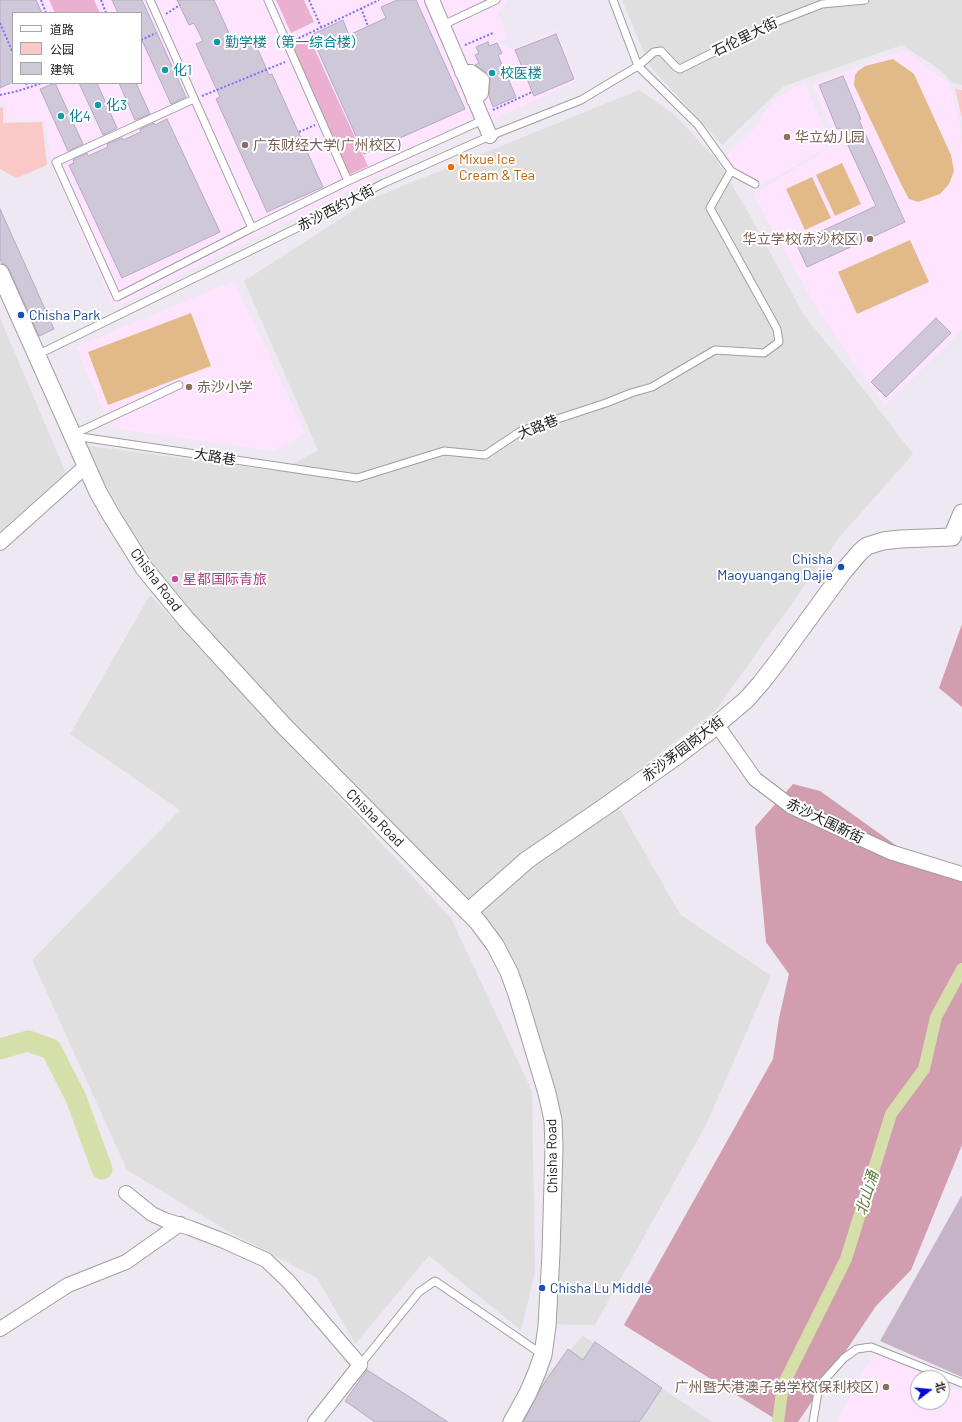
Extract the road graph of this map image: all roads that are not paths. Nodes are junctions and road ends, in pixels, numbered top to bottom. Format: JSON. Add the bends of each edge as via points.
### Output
{"nodes":[{"id":1,"x":150,"y":0,"type":"edge"},
{"id":2,"x":268,"y":0,"type":"edge"},
{"id":3,"x":432,"y":0,"type":"edge"},
{"id":4,"x":496,"y":0,"type":"edge"},
{"id":5,"x":613,"y":0,"type":"edge"},
{"id":6,"x":865,"y":0,"type":"edge"},
{"id":7,"x":443,"y":25,"type":"junction"},
{"id":8,"x":638,"y":66,"type":"junction"},
{"id":9,"x":194,"y":99,"type":"junction"},
{"id":10,"x":482,"y":117,"type":"junction"},
{"id":11,"x":490,"y":136,"type":"junction"},
{"id":12,"x":731,"y":171,"type":"junction"},
{"id":13,"x":348,"y":181,"type":"junction"},
{"id":14,"x":755,"y":184,"type":"dead end"},
{"id":15,"x":252,"y":228,"type":"junction"},
{"id":16,"x":0,"y":273,"type":"edge"},
{"id":17,"x":36,"y":355,"type":"junction"},
{"id":18,"x":179,"y":385,"type":"dead end"},
{"id":19,"x":72,"y":435,"type":"junction"},
{"id":20,"x":86,"y":466,"type":"junction"},
{"id":21,"x":962,"y":513,"type":"edge"},
{"id":22,"x":0,"y":543,"type":"edge"},
{"id":23,"x":717,"y":725,"type":"junction"},
{"id":24,"x":962,"y":874,"type":"edge"},
{"id":25,"x":468,"y":912,"type":"junction"},
{"id":26,"x":126,"y":1193,"type":"dead end"},
{"id":27,"x":180,"y":1224,"type":"junction"},
{"id":28,"x":0,"y":1329,"type":"edge"},
{"id":29,"x":543,"y":1355,"type":"junction"},
{"id":30,"x":360,"y":1365,"type":"junction"},
{"id":31,"x":962,"y":1383,"type":"edge"},
{"id":32,"x":315,"y":1422,"type":"edge"},
{"id":33,"x":512,"y":1422,"type":"edge"},
{"id":34,"x":813,"y":1422,"type":"edge"}],
"edges":[{"from":1,"to":9,"type":"lane"},
{"from":2,"to":13,"type":"lane"},
{"from":3,"to":7,"type":"street"},
{"from":4,"to":7,"type":"lane"},
{"from":5,"to":8,"type":"lane"},
{"from":6,"to":8,"type":"lane","name":"石伦里大街","via":[[822,4],[768,24],[680,69],[661,51],[654,52]]},
{"from":7,"to":10,"type":"street"},
{"from":8,"to":11,"type":"lane","name":"赤沙西约大街","via":[[581,100]]},
{"from":8,"to":12,"type":"lane","via":[[698,125]]},
{"from":9,"to":15,"type":"lane"},
{"from":9,"to":15,"type":"lane","via":[[56,162],[117,296]]},
{"from":10,"to":11,"type":"street"},
{"from":10,"to":13,"type":"lane"},
{"from":11,"to":17,"type":"lane","name":"赤沙西约大街","via":[[384,183]]},
{"from":12,"to":14,"type":"lane"},
{"from":12,"to":19,"type":"lane","name":"大路巷","via":[[710,208],[777,330],[779,342],[764,353],[715,350],[652,387],[521,431],[485,455],[444,451],[357,478]]},
{"from":13,"to":15,"type":"lane"},
{"from":16,"to":17,"type":"street","name":"Chisha Road"},
{"from":17,"to":19,"type":"street","name":"Chisha Road"},
{"from":18,"to":19,"type":"lane"},
{"from":19,"to":20,"type":"street","name":"Chisha Road"},
{"from":20,"to":22,"type":"street"},
{"from":20,"to":25,"type":"street","name":"Chisha Road","via":[[127,542],[185,618],[285,727]]},
{"from":21,"to":23,"type":"street","name":"赤沙茅园岗大街","via":[[952,536],[883,541],[862,550],[761,683]]},
{"from":23,"to":24,"type":"street","name":"赤沙大围新街","via":[[755,780],[792,807],[890,852]]},
{"from":23,"to":25,"type":"street","name":"赤沙茅园岗大街","via":[[604,808],[527,860]]},
{"from":25,"to":29,"type":"street","name":"Chisha Road","via":[[495,945],[509,972],[539,1064],[553,1120],[551,1253]]},
{"from":26,"to":27,"type":"street","via":[[152,1214]]},
{"from":27,"to":28,"type":"street","via":[[126,1262],[68,1285]]},
{"from":27,"to":30,"type":"street","via":[[266,1260],[288,1281]]},
{"from":29,"to":30,"type":"lane","via":[[435,1281],[419,1292]]},
{"from":29,"to":33,"type":"street","name":"Chisha Road","via":[[528,1393]]},
{"from":30,"to":32,"type":"street"},
{"from":31,"to":34,"type":"lane","via":[[872,1347],[857,1349],[844,1358],[819,1386]]}]}
